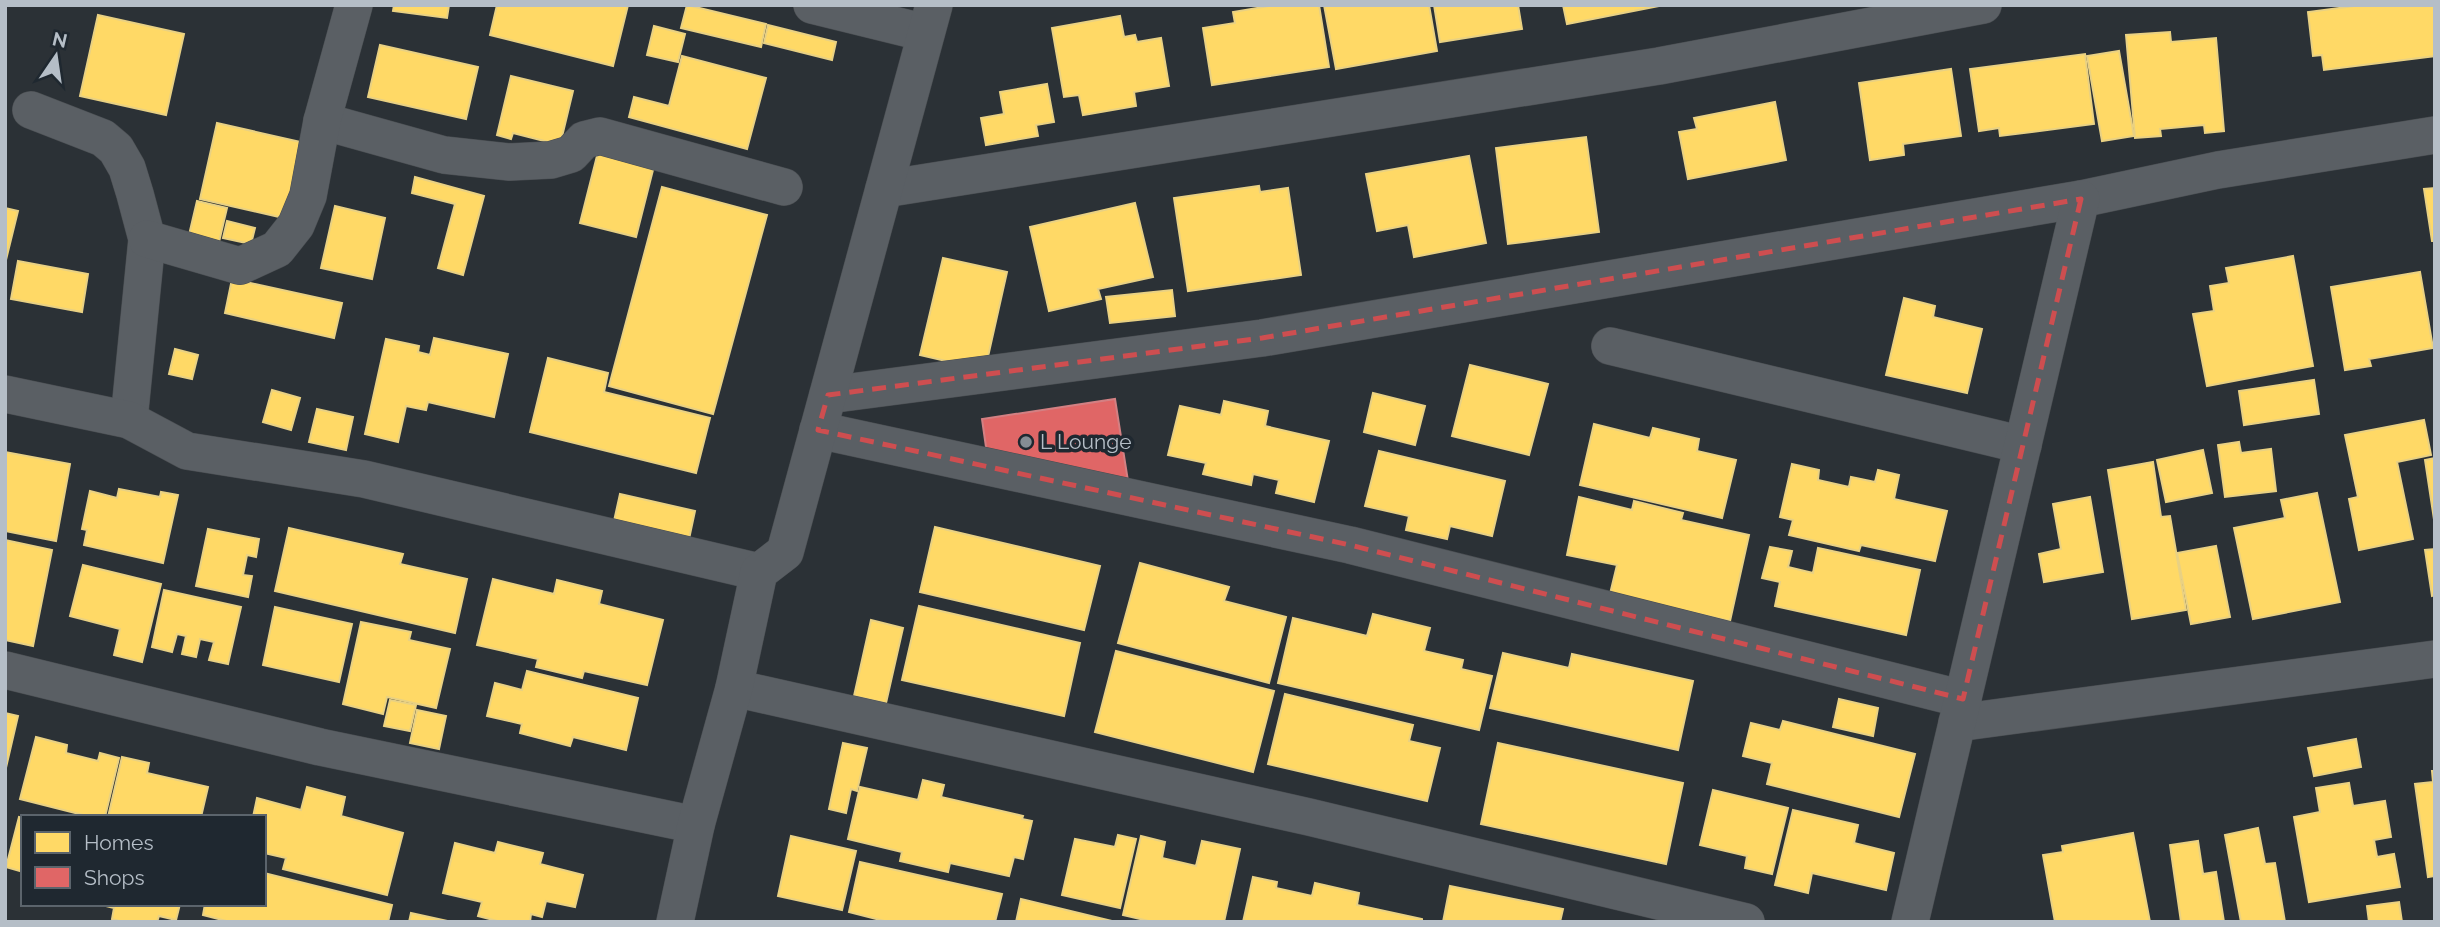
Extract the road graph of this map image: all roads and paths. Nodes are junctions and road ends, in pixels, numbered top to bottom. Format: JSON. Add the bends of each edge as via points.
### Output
{"nodes":[{"id":1,"x":354,"y":5,"type":"edge"},
{"id":2,"x":812,"y":5,"type":"edge"},
{"id":3,"x":1983,"y":5,"type":"edge"},
{"id":4,"x":930,"y":19,"type":"edge"},
{"id":5,"x":31,"y":110,"type":"dead end"},
{"id":6,"x":322,"y":121,"type":"junction"},
{"id":7,"x":2435,"y":135,"type":"edge"},
{"id":8,"x":784,"y":187,"type":"dead end"},
{"id":9,"x":884,"y":189,"type":"junction"},
{"id":10,"x":2081,"y":199,"type":"junction"},
{"id":11,"x":147,"y":239,"type":"junction"},
{"id":12,"x":1611,"y":346,"type":"dead end"},
{"id":13,"x":5,"y":394,"type":"edge"},
{"id":14,"x":828,"y":395,"type":"junction"},
{"id":15,"x":129,"y":420,"type":"junction"},
{"id":16,"x":818,"y":430,"type":"junction"},
{"id":17,"x":2023,"y":445,"type":"junction"},
{"id":18,"x":759,"y":572,"type":"junction"},
{"id":19,"x":2435,"y":659,"type":"edge"},
{"id":20,"x":5,"y":670,"type":"edge"},
{"id":21,"x":734,"y":688,"type":"junction"},
{"id":22,"x":1960,"y":711,"type":"junction"},
{"id":23,"x":696,"y":825,"type":"junction"},
{"id":24,"x":675,"y":922,"type":"edge"},
{"id":25,"x":1746,"y":922,"type":"edge"},
{"id":26,"x":1910,"y":922,"type":"edge"}],
"edges":[{"from":1,"to":6,"type":"street"},
{"from":2,"to":4,"type":"street"},
{"from":3,"to":9,"type":"street","via":[[1659,66]]},
{"from":4,"to":9,"type":"street"},
{"from":5,"to":11,"type":"street","via":[[103,138],[116,149],[127,168]]},
{"from":6,"to":8,"type":"street","via":[[444,155],[510,162],[551,160],[571,154],[584,140],[600,135]]},
{"from":6,"to":11,"type":"street","via":[[307,196],[296,225],[277,249],[240,266]]},
{"from":7,"to":10,"type":"street","via":[[2218,170]]},
{"from":9,"to":14,"type":"street"},
{"from":10,"to":14,"type":"street","via":[[1262,338]]},
{"from":10,"to":17,"type":"street"},
{"from":11,"to":15,"type":"street"},
{"from":12,"to":17,"type":"street"},
{"from":13,"to":15,"type":"street"},
{"from":14,"to":16,"type":"street"},
{"from":15,"to":18,"type":"street","via":[[187,451],[364,479]]},
{"from":16,"to":18,"type":"street","via":[[785,552]]},
{"from":16,"to":22,"type":"street","via":[[1350,545]]},
{"from":17,"to":22,"type":"street"},
{"from":18,"to":21,"type":"street"},
{"from":19,"to":22,"type":"street"},
{"from":20,"to":23,"type":"street","via":[[320,747]]},
{"from":21,"to":23,"type":"street"},
{"from":21,"to":25,"type":"street","via":[[1309,817]]},
{"from":22,"to":26,"type":"street"},
{"from":23,"to":24,"type":"street"}]}
